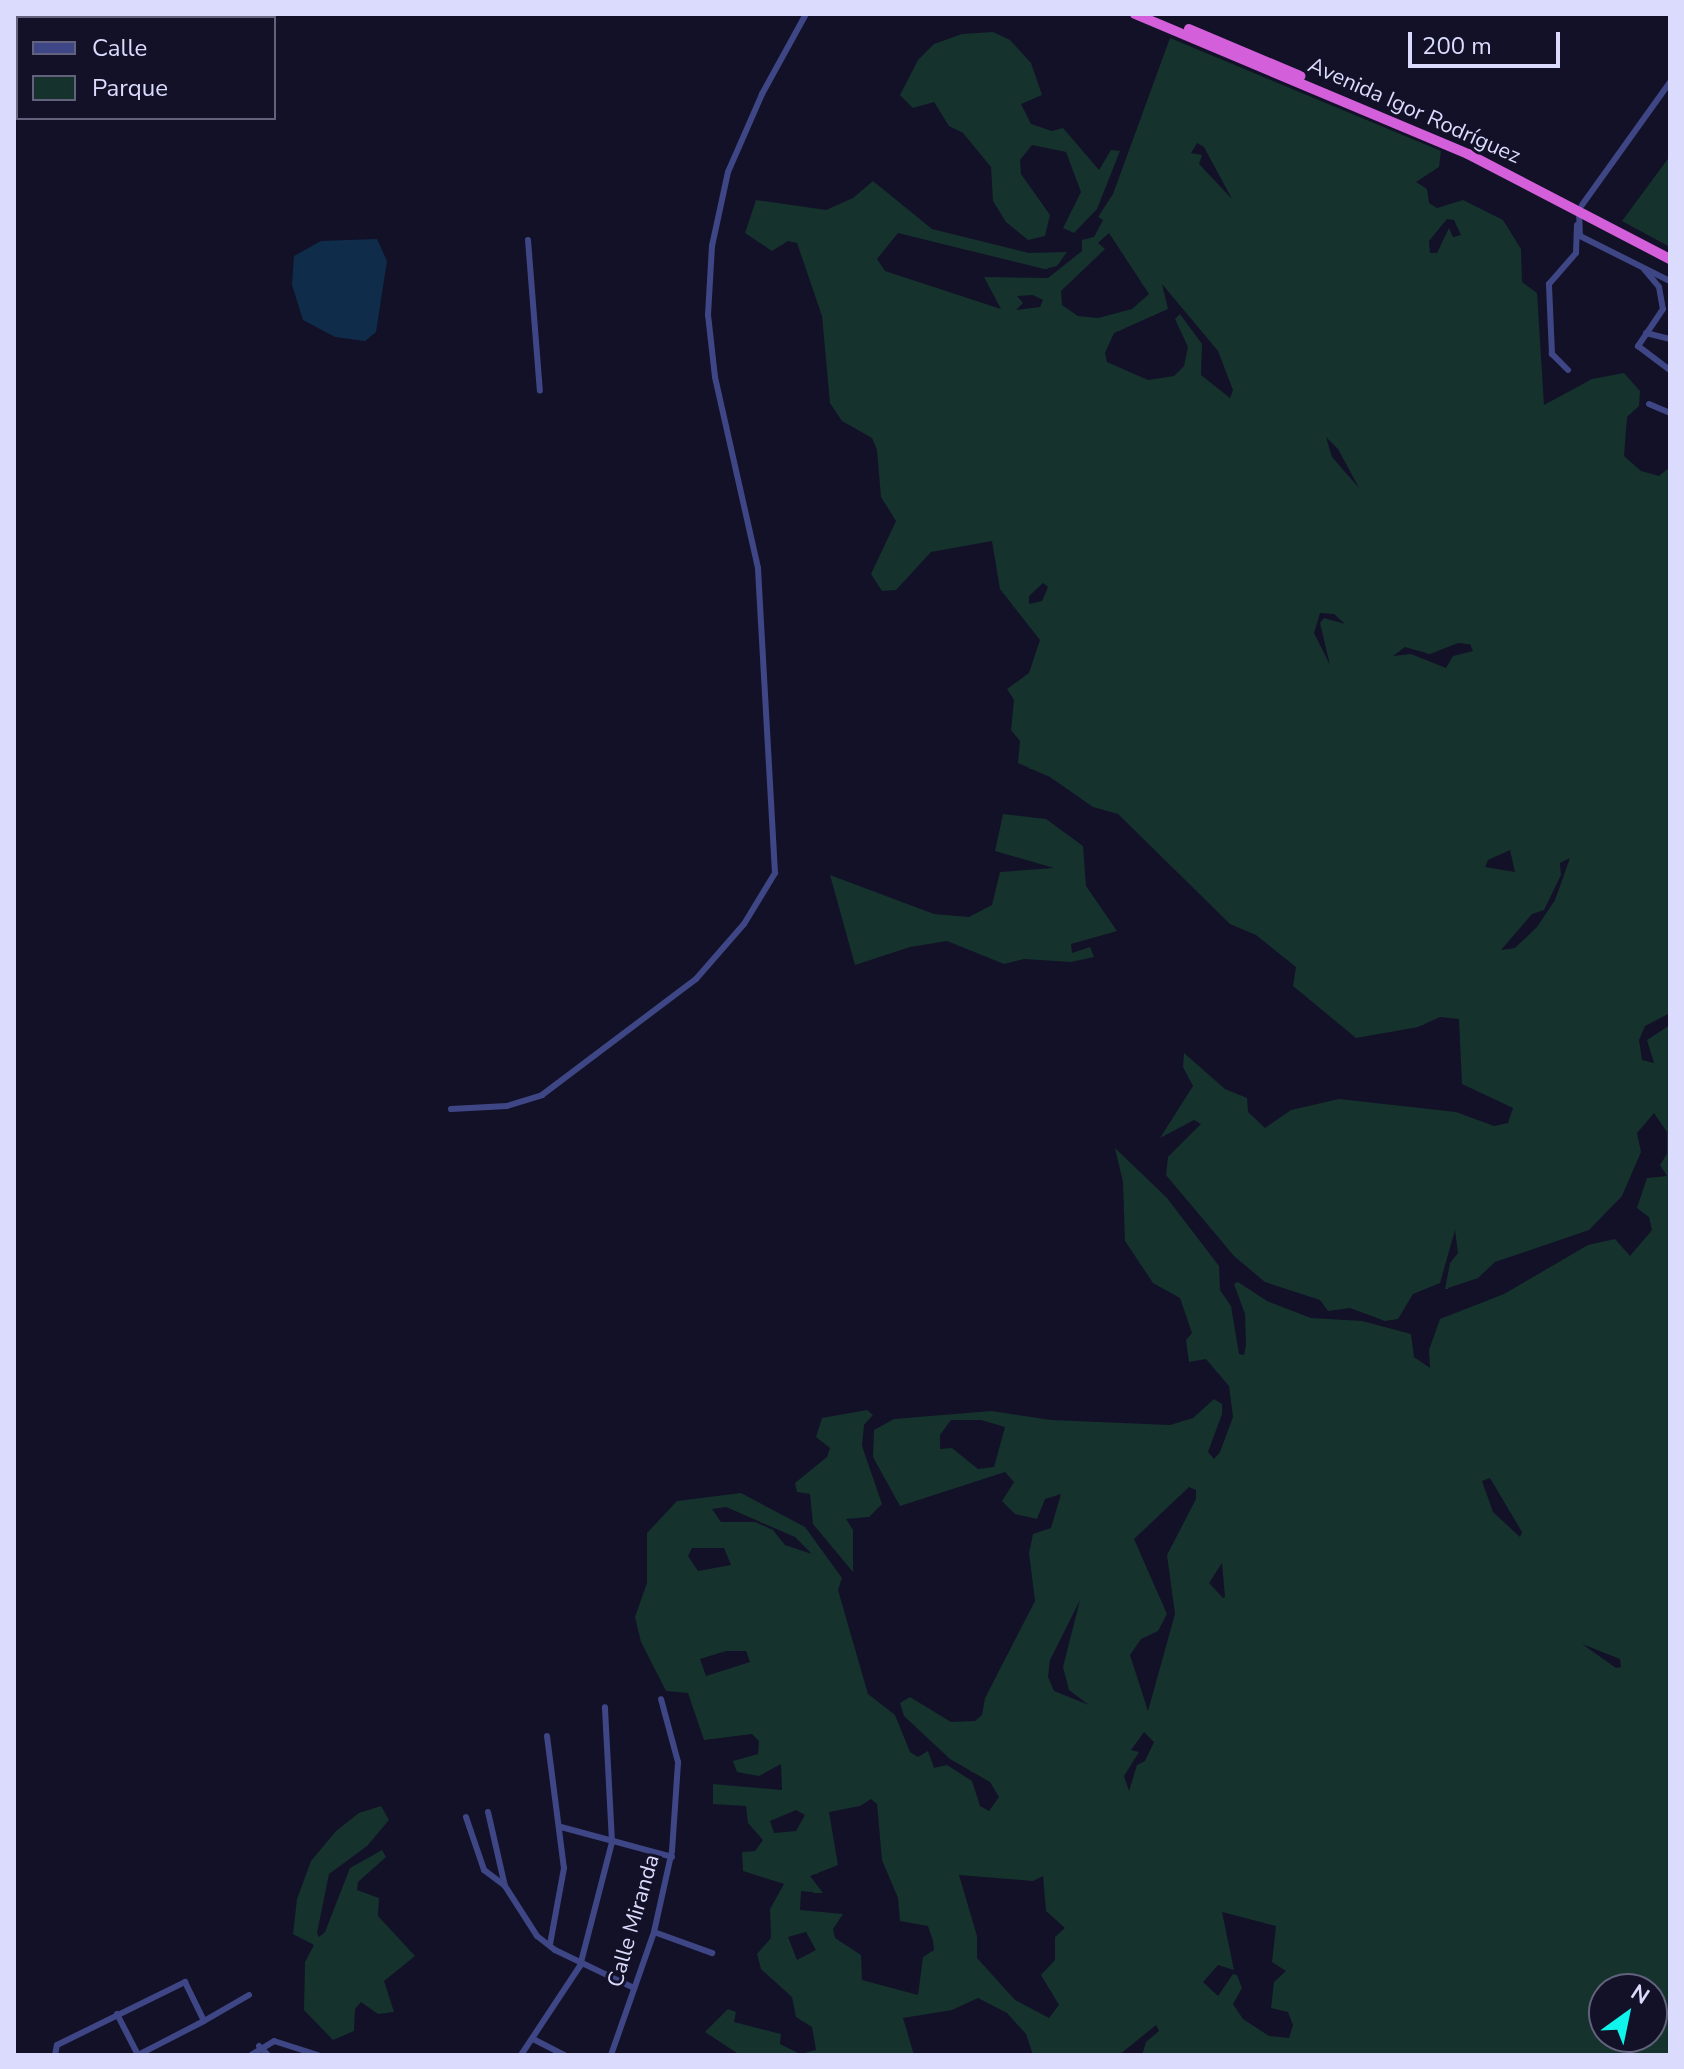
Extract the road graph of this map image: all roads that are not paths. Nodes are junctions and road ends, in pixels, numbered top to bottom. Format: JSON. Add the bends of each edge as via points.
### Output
{"nodes":[{"id":1,"x":193,"y":14,"type":"edge"},
{"id":2,"x":806,"y":14,"type":"edge"},
{"id":3,"x":1135,"y":14,"type":"edge"},
{"id":4,"x":1153,"y":14,"type":"edge"},
{"id":5,"x":170,"y":16,"type":"edge"},
{"id":6,"x":1670,"y":82,"type":"edge"},
{"id":7,"x":1579,"y":215,"type":"junction"},
{"id":8,"x":528,"y":240,"type":"dead end"},
{"id":9,"x":1670,"y":252,"type":"edge"},
{"id":10,"x":1670,"y":259,"type":"edge"},
{"id":11,"x":1644,"y":269,"type":"junction"},
{"id":12,"x":1670,"y":281,"type":"edge"},
{"id":13,"x":1670,"y":311,"type":"edge"},
{"id":14,"x":1659,"y":314,"type":"junction"},
{"id":15,"x":1646,"y":333,"type":"junction"},
{"id":16,"x":1670,"y":339,"type":"edge"},
{"id":17,"x":1568,"y":370,"type":"dead end"},
{"id":18,"x":1670,"y":370,"type":"edge"},
{"id":19,"x":540,"y":391,"type":"dead end"},
{"id":20,"x":1649,"y":404,"type":"dead end"},
{"id":21,"x":1670,"y":413,"type":"edge"},
{"id":22,"x":451,"y":1109,"type":"dead end"},
{"id":23,"x":661,"y":1699,"type":"dead end"},
{"id":24,"x":605,"y":1707,"type":"dead end"},
{"id":25,"x":547,"y":1736,"type":"dead end"},
{"id":26,"x":488,"y":1812,"type":"dead end"},
{"id":27,"x":466,"y":1817,"type":"dead end"},
{"id":28,"x":561,"y":1827,"type":"junction"},
{"id":29,"x":612,"y":1842,"type":"junction"},
{"id":30,"x":672,"y":1857,"type":"junction"},
{"id":31,"x":505,"y":1886,"type":"junction"},
{"id":32,"x":654,"y":1932,"type":"junction"},
{"id":33,"x":550,"y":1944,"type":"junction"},
{"id":34,"x":712,"y":1953,"type":"dead end"},
{"id":35,"x":581,"y":1962,"type":"junction"},
{"id":36,"x":634,"y":1988,"type":"junction"},
{"id":37,"x":249,"y":1995,"type":"dead end"},
{"id":38,"x":117,"y":2014,"type":"junction"},
{"id":39,"x":204,"y":2021,"type":"junction"},
{"id":40,"x":533,"y":2039,"type":"junction"},
{"id":41,"x":259,"y":2046,"type":"junction"},
{"id":42,"x":55,"y":2055,"type":"edge"},
{"id":43,"x":138,"y":2055,"type":"edge"},
{"id":44,"x":251,"y":2055,"type":"edge"},
{"id":45,"x":268,"y":2055,"type":"edge"},
{"id":46,"x":318,"y":2055,"type":"edge"},
{"id":47,"x":521,"y":2055,"type":"edge"},
{"id":48,"x":565,"y":2055,"type":"edge"},
{"id":49,"x":611,"y":2055,"type":"edge"}],
"edges":[{"from":1,"to":5,"type":"highway"},
{"from":2,"to":22,"type":"street","via":[[762,94],[728,172],[712,246],[708,315],[720,402],[758,568],[775,873],[744,924],[696,979],[542,1095],[507,1106]]},
{"from":3,"to":7,"type":"highway","name":"Avenida Igor Rodríguez","via":[[1468,154]]},
{"from":4,"to":7,"type":"highway","name":"Avenida Igor Rodríguez","via":[[1483,153]]},
{"from":6,"to":7,"type":"street"},
{"from":7,"to":9,"type":"highway","name":"Avenida Igor Rodríguez"},
{"from":7,"to":10,"type":"highway","name":"Avenida Igor Rodríguez","via":[[1599,220]]},
{"from":7,"to":11,"type":"street","via":[[1580,236]]},
{"from":7,"to":17,"type":"street","via":[[1576,253],[1549,284],[1552,354]]},
{"from":8,"to":19,"type":"street"},
{"from":11,"to":12,"type":"street"},
{"from":11,"to":14,"type":"street","via":[[1659,287]]},
{"from":13,"to":14,"type":"street"},
{"from":14,"to":15,"type":"street"},
{"from":15,"to":16,"type":"street"},
{"from":15,"to":18,"type":"street","via":[[1638,346]]},
{"from":20,"to":21,"type":"street"},
{"from":23,"to":30,"type":"street","name":"Calle Miranda","via":[[678,1762]]},
{"from":24,"to":29,"type":"street"},
{"from":25,"to":28,"type":"street"},
{"from":26,"to":31,"type":"street","via":[[505,1866]]},
{"from":27,"to":31,"type":"street","via":[[484,1870]]},
{"from":28,"to":29,"type":"street"},
{"from":28,"to":33,"type":"street","via":[[564,1868]]},
{"from":29,"to":30,"type":"street"},
{"from":29,"to":35,"type":"street"},
{"from":30,"to":32,"type":"street","name":"Calle Miranda"},
{"from":31,"to":33,"type":"street","via":[[515,1907]]},
{"from":32,"to":34,"type":"street"},
{"from":32,"to":36,"type":"street","name":"Calle Miranda"},
{"from":33,"to":35,"type":"street"},
{"from":35,"to":36,"type":"street"},
{"from":35,"to":40,"type":"street"},
{"from":36,"to":49,"type":"street","name":"Calle Miranda"},
{"from":37,"to":39,"type":"street"},
{"from":38,"to":39,"type":"street","via":[[185,1982]]},
{"from":38,"to":42,"type":"street","via":[[57,2045]]},
{"from":38,"to":43,"type":"street"},
{"from":39,"to":43,"type":"street"},
{"from":40,"to":47,"type":"street"},
{"from":40,"to":48,"type":"street"},
{"from":41,"to":44,"type":"street"},
{"from":41,"to":45,"type":"street"},
{"from":41,"to":46,"type":"street","via":[[282,2042]]}]}
